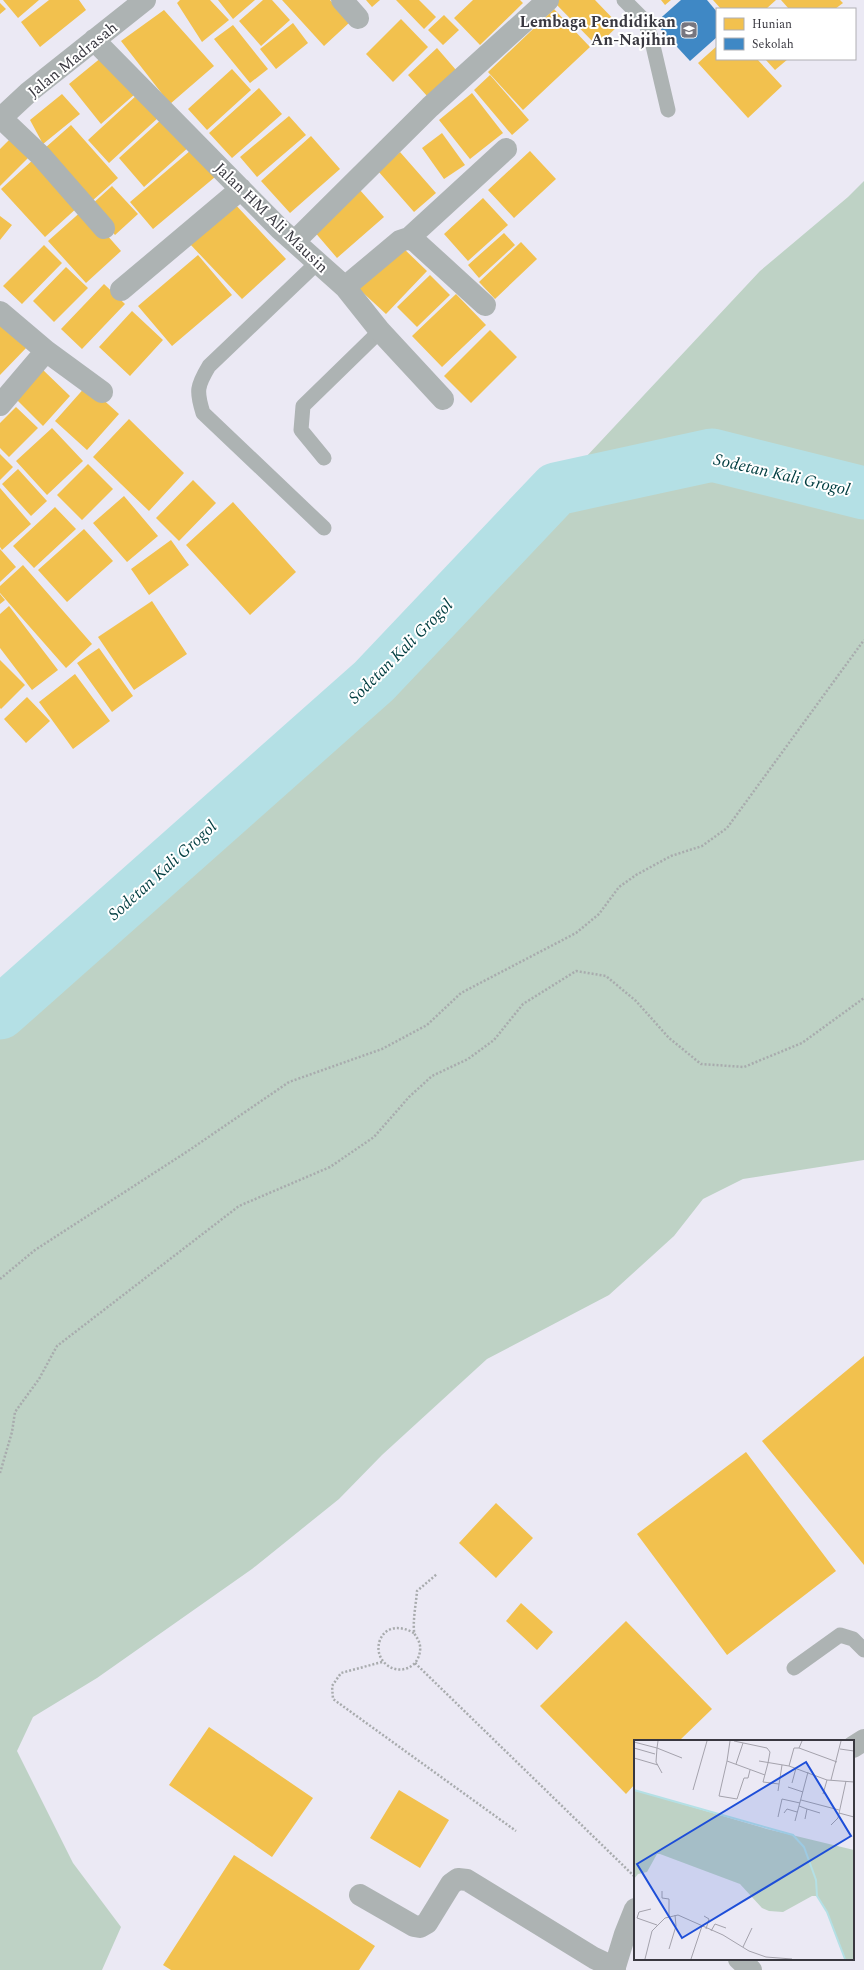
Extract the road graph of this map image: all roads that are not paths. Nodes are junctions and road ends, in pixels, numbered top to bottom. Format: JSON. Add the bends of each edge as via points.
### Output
{"nodes":[{"id":1,"x":145,"y":0,"type":"edge"},
{"id":2,"x":342,"y":0,"type":"edge"},
{"id":3,"x":548,"y":0,"type":"edge"},
{"id":4,"x":624,"y":0,"type":"edge"},
{"id":5,"x":358,"y":18,"type":"dead end"},
{"id":6,"x":94,"y":40,"type":"junction"},
{"id":7,"x":668,"y":110,"type":"dead end"},
{"id":8,"x":1,"y":118,"type":"edge"},
{"id":9,"x":506,"y":149,"type":"dead end"},
{"id":10,"x":241,"y":189,"type":"junction"},
{"id":11,"x":104,"y":228,"type":"dead end"},
{"id":12,"x":409,"y":238,"type":"junction"},
{"id":13,"x":295,"y":241,"type":"junction"},
{"id":14,"x":318,"y":262,"type":"junction"},
{"id":15,"x":345,"y":287,"type":"junction"},
{"id":16,"x":121,"y":290,"type":"dead end"},
{"id":17,"x":485,"y":305,"type":"dead end"},
{"id":18,"x":0,"y":312,"type":"edge"},
{"id":19,"x":380,"y":331,"type":"junction"},
{"id":20,"x":46,"y":351,"type":"junction"},
{"id":21,"x":102,"y":392,"type":"dead end"},
{"id":22,"x":443,"y":399,"type":"dead end"},
{"id":23,"x":0,"y":405,"type":"edge"},
{"id":24,"x":324,"y":458,"type":"dead end"},
{"id":25,"x":324,"y":528,"type":"dead end"},
{"id":26,"x":864,"y":1650,"type":"edge"},
{"id":27,"x":794,"y":1668,"type":"dead end"},
{"id":28,"x":864,"y":1740,"type":"edge"},
{"id":29,"x":854,"y":1746,"type":"edge"},
{"id":30,"x":360,"y":1895,"type":"dead end"},
{"id":31,"x":634,"y":1912,"type":"edge"},
{"id":32,"x":740,"y":1960,"type":"edge"},
{"id":33,"x":615,"y":1969,"type":"edge"},
{"id":34,"x":751,"y":1970,"type":"edge"}],
"edges":[{"from":1,"to":6,"type":"street","name":"Jalan Madrasah"},
{"from":2,"to":5,"type":"street"},
{"from":3,"to":13,"type":"street","via":[[430,107]]},
{"from":4,"to":7,"type":"lane","via":[[644,20],[651,37]]},
{"from":6,"to":8,"type":"street","name":"Jalan Madrasah"},
{"from":6,"to":10,"type":"street","name":"Jalan HM Ali Mausin"},
{"from":8,"to":11,"type":"street","via":[[41,156]]},
{"from":9,"to":12,"type":"street"},
{"from":10,"to":13,"type":"street","name":"Jalan HM Ali Mausin"},
{"from":10,"to":16,"type":"street"},
{"from":12,"to":15,"type":"street","via":[[400,241]]},
{"from":12,"to":17,"type":"street"},
{"from":13,"to":14,"type":"street","name":"Jalan HM Ali Mausin"},
{"from":14,"to":15,"type":"street","name":"Jalan HM Ali Mausin"},
{"from":14,"to":25,"type":"lane","via":[[209,366],[200,381],[198,396],[203,413]]},
{"from":15,"to":19,"type":"street","name":"Jalan HM Ali Mausin"},
{"from":18,"to":20,"type":"street"},
{"from":19,"to":22,"type":"street","name":"Jalan HM Ali Mausin"},
{"from":19,"to":24,"type":"lane","via":[[303,406],[301,430]]},
{"from":20,"to":21,"type":"street"},
{"from":20,"to":23,"type":"street"},
{"from":26,"to":27,"type":"lane","via":[[853,1639],[840,1635]]},
{"from":28,"to":29,"type":"street"},
{"from":30,"to":33,"type":"street","via":[[420,1927],[427,1923],[451,1884],[458,1879],[467,1880]]},
{"from":31,"to":33,"type":"street"},
{"from":32,"to":34,"type":"street"}]}
